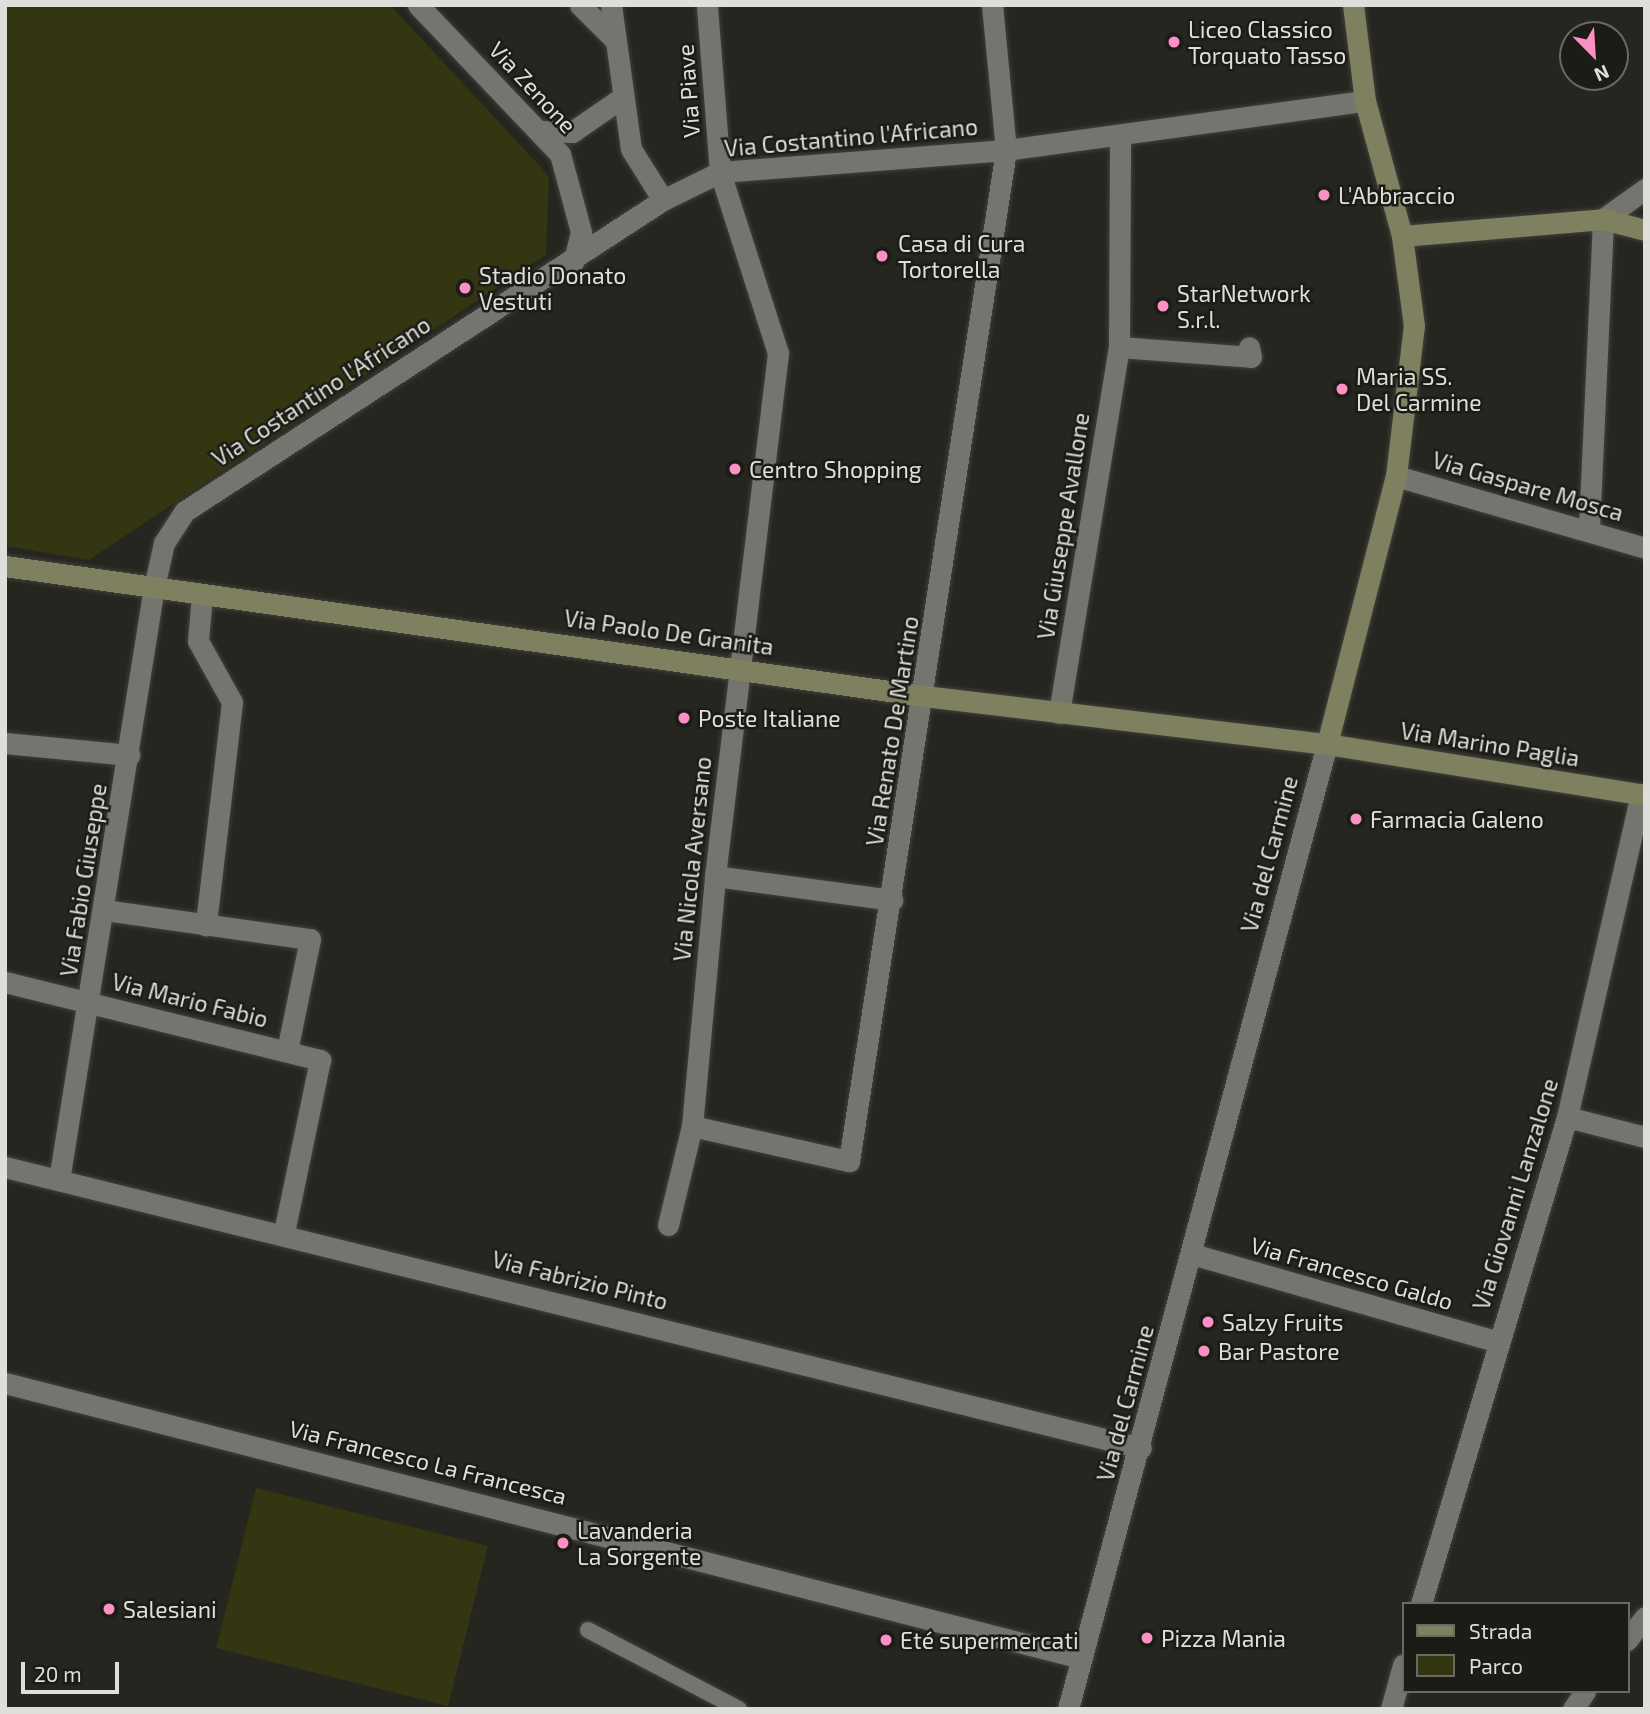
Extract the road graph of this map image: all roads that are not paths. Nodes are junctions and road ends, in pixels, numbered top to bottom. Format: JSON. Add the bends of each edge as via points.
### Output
{"nodes":[{"id":1,"x":418,"y":5,"type":"edge"},
{"id":2,"x":580,"y":5,"type":"edge"},
{"id":3,"x":611,"y":5,"type":"edge"},
{"id":4,"x":707,"y":5,"type":"edge"},
{"id":5,"x":992,"y":5,"type":"edge"},
{"id":6,"x":1353,"y":5,"type":"edge"},
{"id":7,"x":615,"y":40,"type":"junction"},
{"id":8,"x":620,"y":99,"type":"junction"},
{"id":9,"x":1365,"y":101,"type":"junction"},
{"id":10,"x":542,"y":131,"type":"junction"},
{"id":11,"x":1120,"y":136,"type":"junction"},
{"id":12,"x":1006,"y":150,"type":"junction"},
{"id":13,"x":720,"y":172,"type":"junction"},
{"id":14,"x":1645,"y":189,"type":"edge"},
{"id":15,"x":663,"y":200,"type":"junction"},
{"id":16,"x":1603,"y":219,"type":"junction"},
{"id":17,"x":1645,"y":230,"type":"edge"},
{"id":18,"x":1402,"y":236,"type":"junction"},
{"id":19,"x":574,"y":261,"type":"junction"},
{"id":20,"x":1119,"y":347,"type":"junction"},
{"id":21,"x":1250,"y":352,"type":"dead end"},
{"id":22,"x":1396,"y":476,"type":"junction"},
{"id":23,"x":1589,"y":529,"type":"junction"},
{"id":24,"x":1645,"y":548,"type":"edge"},
{"id":25,"x":5,"y":566,"type":"edge"},
{"id":26,"x":154,"y":587,"type":"junction"},
{"id":27,"x":202,"y":595,"type":"junction"},
{"id":28,"x":740,"y":667,"type":"junction"},
{"id":29,"x":924,"y":696,"type":"junction"},
{"id":30,"x":1059,"y":713,"type":"junction"},
{"id":31,"x":5,"y":743,"type":"edge"},
{"id":32,"x":1327,"y":744,"type":"junction"},
{"id":33,"x":128,"y":755,"type":"junction"},
{"id":34,"x":1643,"y":794,"type":"edge"},
{"id":35,"x":715,"y":876,"type":"junction"},
{"id":36,"x":892,"y":900,"type":"junction"},
{"id":37,"x":105,"y":910,"type":"junction"},
{"id":38,"x":206,"y":925,"type":"junction"},
{"id":39,"x":5,"y":982,"type":"edge"},
{"id":40,"x":91,"y":1002,"type":"junction"},
{"id":41,"x":287,"y":1051,"type":"junction"},
{"id":42,"x":1567,"y":1117,"type":"junction"},
{"id":43,"x":692,"y":1126,"type":"junction"},
{"id":44,"x":1645,"y":1137,"type":"edge"},
{"id":45,"x":5,"y":1167,"type":"edge"},
{"id":46,"x":59,"y":1180,"type":"junction"},
{"id":47,"x":668,"y":1225,"type":"dead end"},
{"id":48,"x":284,"y":1233,"type":"junction"},
{"id":49,"x":1192,"y":1254,"type":"junction"},
{"id":50,"x":1498,"y":1342,"type":"junction"},
{"id":51,"x":5,"y":1383,"type":"edge"},
{"id":52,"x":1141,"y":1448,"type":"junction"},
{"id":53,"x":1422,"y":1602,"type":"edge"},
{"id":54,"x":1645,"y":1618,"type":"edge"},
{"id":55,"x":588,"y":1630,"type":"dead end"},
{"id":56,"x":1629,"y":1638,"type":"edge"},
{"id":57,"x":1081,"y":1658,"type":"junction"},
{"id":58,"x":1402,"y":1669,"type":"edge"},
{"id":59,"x":1584,"y":1693,"type":"edge"},
{"id":60,"x":739,"y":1709,"type":"edge"},
{"id":61,"x":1068,"y":1709,"type":"edge"},
{"id":62,"x":1391,"y":1709,"type":"edge"},
{"id":63,"x":1573,"y":1709,"type":"edge"}],
"edges":[{"from":1,"to":10,"type":"street","name":"Via Zenone"},
{"from":2,"to":7,"type":"street"},
{"from":3,"to":7,"type":"street"},
{"from":4,"to":13,"type":"street","name":"Via Piave"},
{"from":5,"to":12,"type":"street","name":"Via Renato De Martino"},
{"from":6,"to":9,"type":"street","name":"Via del Carmine"},
{"from":7,"to":8,"type":"street"},
{"from":8,"to":10,"type":"street","via":[[572,132]]},
{"from":8,"to":15,"type":"street","via":[[631,149]]},
{"from":9,"to":11,"type":"street","name":"Via Costantino l'Africano"},
{"from":9,"to":18,"type":"street","name":"Via del Carmine"},
{"from":10,"to":19,"type":"street","name":"Via Zenone","via":[[560,154],[574,191],[582,232]]},
{"from":11,"to":12,"type":"street","name":"Via Costantino l'Africano"},
{"from":11,"to":20,"type":"street","name":"Via Giuseppe Avallone"},
{"from":12,"to":13,"type":"street","name":"Via Costantino l'Africano"},
{"from":12,"to":29,"type":"street","name":"Via Renato De Martino"},
{"from":13,"to":15,"type":"street","name":"Via Costantino l'Africano"},
{"from":13,"to":28,"type":"street","name":"Via Nicola Aversano","via":[[778,353]]},
{"from":14,"to":16,"type":"street"},
{"from":15,"to":19,"type":"street","name":"Via Costantino l'Africano"},
{"from":16,"to":17,"type":"street"},
{"from":16,"to":18,"type":"street"},
{"from":16,"to":23,"type":"street"},
{"from":18,"to":22,"type":"street","name":"Via del Carmine","via":[[1414,326]]},
{"from":19,"to":26,"type":"street","name":"Via Costantino l'Africano","via":[[185,511],[164,543]]},
{"from":20,"to":21,"type":"street"},
{"from":20,"to":30,"type":"street","name":"Via Giuseppe Avallone"},
{"from":22,"to":23,"type":"street","name":"Via Gaspare Mosca"},
{"from":22,"to":32,"type":"street","name":"Via del Carmine"},
{"from":23,"to":24,"type":"street","name":"Via Gaspare Mosca"},
{"from":25,"to":26,"type":"street","name":"Via Paolo De Granita"},
{"from":26,"to":27,"type":"street","name":"Via Paolo De Granita"},
{"from":26,"to":33,"type":"street","name":"Via Fabio Giuseppe"},
{"from":27,"to":28,"type":"street","name":"Via Paolo De Granita"},
{"from":27,"to":38,"type":"street","via":[[198,640],[232,702]]},
{"from":28,"to":29,"type":"street","name":"Via Paolo De Granita"},
{"from":28,"to":35,"type":"street","name":"Via Nicola Aversano"},
{"from":29,"to":30,"type":"street","name":"Via Paolo De Granita"},
{"from":29,"to":36,"type":"street","name":"Via Renato De Martino"},
{"from":30,"to":32,"type":"street","name":"Via Paolo De Granita"},
{"from":31,"to":33,"type":"street"},
{"from":32,"to":34,"type":"street","name":"Via Marino Paglia"},
{"from":32,"to":49,"type":"street","name":"Via del Carmine"},
{"from":33,"to":37,"type":"street","name":"Via Fabio Giuseppe"},
{"from":34,"to":42,"type":"street","name":"Via Giovanni Lanzalone"},
{"from":35,"to":36,"type":"street"},
{"from":35,"to":43,"type":"street","name":"Via Nicola Aversano"},
{"from":36,"to":43,"type":"street","name":"Via Renato De Martino","via":[[849,1161]]},
{"from":37,"to":38,"type":"street"},
{"from":37,"to":40,"type":"street","name":"Via Fabio Giuseppe"},
{"from":38,"to":41,"type":"street","via":[[310,939]]},
{"from":39,"to":40,"type":"street","name":"Via Mario Fabio"},
{"from":40,"to":41,"type":"street","name":"Via Mario Fabio"},
{"from":40,"to":46,"type":"street","name":"Via Fabio Giuseppe"},
{"from":41,"to":48,"type":"street","name":"Via Mario Fabio","via":[[320,1060]]},
{"from":42,"to":44,"type":"street"},
{"from":42,"to":50,"type":"street","name":"Via Giovanni Lanzalone"},
{"from":43,"to":47,"type":"street","name":"Via Nicola Aversano"},
{"from":45,"to":46,"type":"street","name":"Via Fabrizio Pinto"},
{"from":46,"to":48,"type":"street","name":"Via Fabrizio Pinto"},
{"from":48,"to":52,"type":"street","name":"Via Fabrizio Pinto"},
{"from":49,"to":50,"type":"street","name":"Via Francesco Galdo"},
{"from":49,"to":52,"type":"street","name":"Via del Carmine"},
{"from":50,"to":53,"type":"street","name":"Via Giovanni Lanzalone"},
{"from":51,"to":57,"type":"street","name":"Via Francesco La Francesca"},
{"from":52,"to":57,"type":"street","name":"Via del Carmine"},
{"from":54,"to":56,"type":"street"},
{"from":55,"to":60,"type":"lane"},
{"from":57,"to":61,"type":"street","name":"Via del Carmine"},
{"from":58,"to":62,"type":"street"},
{"from":59,"to":63,"type":"street"}]}
